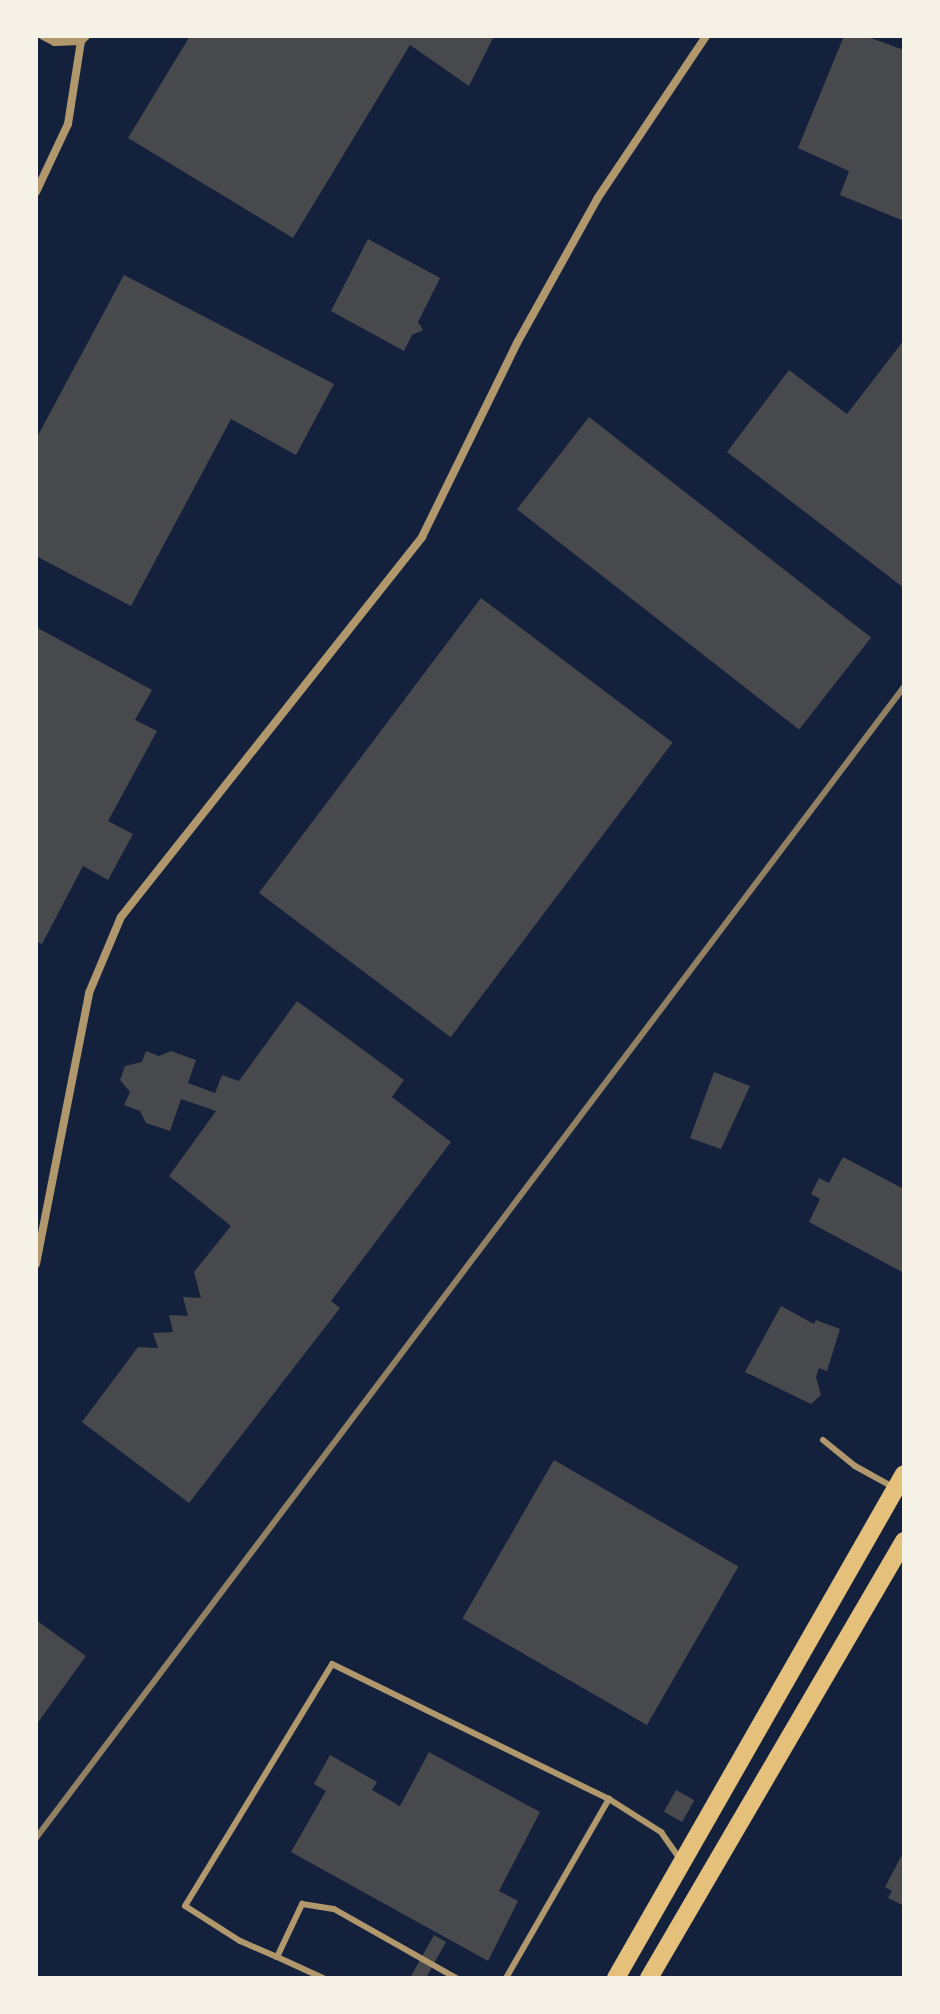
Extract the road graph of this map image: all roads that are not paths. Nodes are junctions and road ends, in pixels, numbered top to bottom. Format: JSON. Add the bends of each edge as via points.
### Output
{"nodes":[{"id":1,"x":43,"y":36,"type":"edge"},
{"id":2,"x":706,"y":36,"type":"edge"},
{"id":3,"x":83,"y":38,"type":"edge"},
{"id":4,"x":36,"y":192,"type":"edge"},
{"id":5,"x":36,"y":1264,"type":"edge"},
{"id":6,"x":823,"y":1440,"type":"dead end"},
{"id":7,"x":901,"y":1485,"type":"edge"},
{"id":8,"x":904,"y":1541,"type":"edge"},
{"id":9,"x":609,"y":1799,"type":"junction"},
{"id":10,"x":682,"y":1862,"type":"junction"},
{"id":11,"x":277,"y":1957,"type":"junction"},
{"id":12,"x":323,"y":1978,"type":"edge"},
{"id":13,"x":456,"y":1978,"type":"edge"},
{"id":14,"x":506,"y":1978,"type":"edge"},
{"id":15,"x":616,"y":1978,"type":"edge"},
{"id":16,"x":649,"y":1978,"type":"edge"}],
"edges":[{"from":1,"to":3,"type":"street","via":[[55,42]]},
{"from":2,"to":5,"type":"street","via":[[590,212],[517,343],[422,537],[121,917],[89,993]]},
{"from":3,"to":4,"type":"street","via":[[68,124]]},
{"from":6,"to":7,"type":"lane","via":[[855,1466]]},
{"from":7,"to":10,"type":"main road"},
{"from":8,"to":16,"type":"main road"},
{"from":9,"to":10,"type":"lane","via":[[661,1832]]},
{"from":9,"to":11,"type":"lane","via":[[332,1664],[185,1906]]},
{"from":9,"to":14,"type":"lane"},
{"from":10,"to":15,"type":"main road"},
{"from":11,"to":12,"type":"lane"},
{"from":11,"to":13,"type":"lane","via":[[302,1904],[334,1909]]}]}
